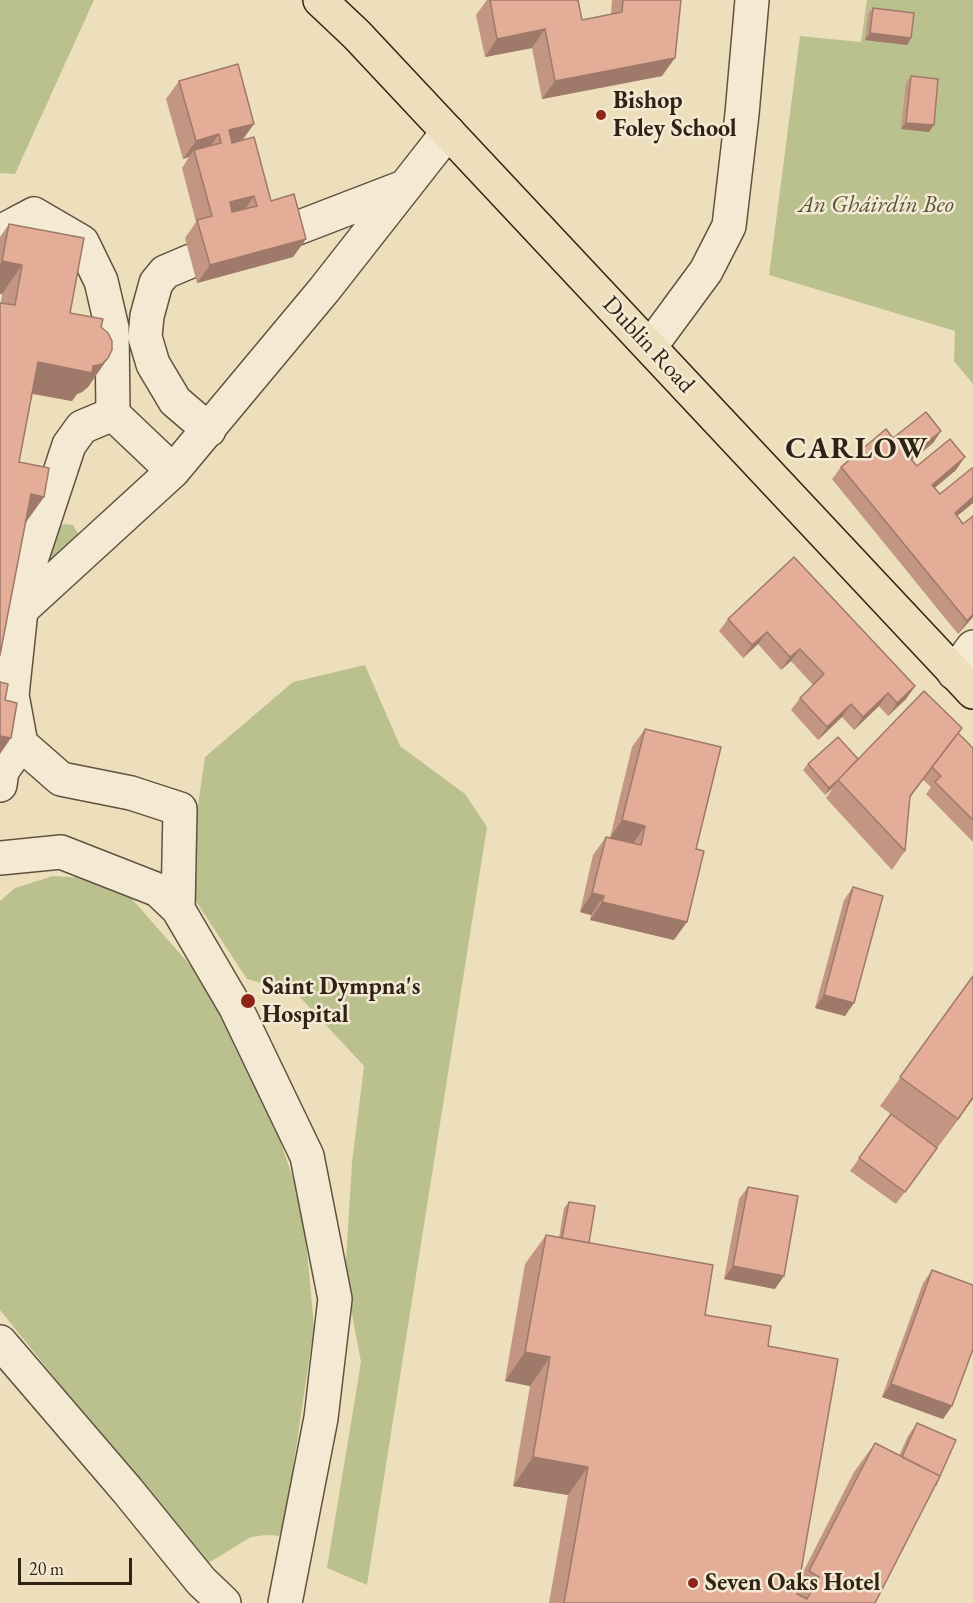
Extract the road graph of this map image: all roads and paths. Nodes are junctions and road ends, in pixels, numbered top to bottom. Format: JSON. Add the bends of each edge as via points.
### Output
{"nodes":[{"id":1,"x":320,"y":0,"type":"edge"},
{"id":2,"x":752,"y":0,"type":"edge"},
{"id":3,"x":448,"y":132,"type":"junction"},
{"id":4,"x":404,"y":188,"type":"junction"},
{"id":5,"x":0,"y":232,"type":"edge"},
{"id":6,"x":287,"y":232,"type":"edge"},
{"id":7,"x":191,"y":261,"type":"dead end"},
{"id":8,"x":650,"y":347,"type":"junction"},
{"id":9,"x":113,"y":414,"type":"junction"},
{"id":10,"x":209,"y":430,"type":"junction"},
{"id":11,"x":173,"y":471,"type":"junction"},
{"id":12,"x":21,"y":610,"type":"junction"},
{"id":13,"x":973,"y":646,"type":"edge"},
{"id":14,"x":964,"y":682,"type":"edge"},
{"id":15,"x":21,"y":744,"type":"junction"},
{"id":16,"x":0,"y":785,"type":"edge"},
{"id":17,"x":0,"y":858,"type":"edge"},
{"id":18,"x":178,"y":909,"type":"junction"},
{"id":19,"x":0,"y":1342,"type":"edge"},
{"id":20,"x":224,"y":1603,"type":"edge"},
{"id":21,"x":285,"y":1603,"type":"edge"}],
"edges":[{"from":1,"to":3,"type":"main road","name":"Dublin Road"},
{"from":2,"to":8,"type":"street","via":[[729,226],[706,271]]},
{"from":3,"to":4,"type":"street"},
{"from":3,"to":8,"type":"main road","name":"Dublin Road"},
{"from":4,"to":6,"type":"street"},
{"from":4,"to":10,"type":"street"},
{"from":5,"to":9,"type":"street","via":[[34,214],[82,242],[101,281],[112,328]]},
{"from":7,"to":10,"type":"street","via":[[165,272],[156,284],[145,337],[153,364],[175,401]]},
{"from":8,"to":14,"type":"main road","name":"Dublin Road"},
{"from":9,"to":11,"type":"street"},
{"from":9,"to":12,"type":"street","via":[[82,427],[69,445],[32,557]]},
{"from":10,"to":11,"type":"street"},
{"from":11,"to":12,"type":"street"},
{"from":12,"to":15,"type":"street","via":[[12,694]]},
{"from":13,"to":14,"type":"street"},
{"from":15,"to":16,"type":"street","via":[[2,771]]},
{"from":15,"to":18,"type":"street","via":[[62,779],[180,808]]},
{"from":17,"to":18,"type":"street","via":[[62,852],[158,891]]},
{"from":18,"to":21,"type":"street","via":[[236,1008],[307,1156],[335,1299],[321,1418]]},
{"from":19,"to":20,"type":"street","via":[[201,1581]]}]}
